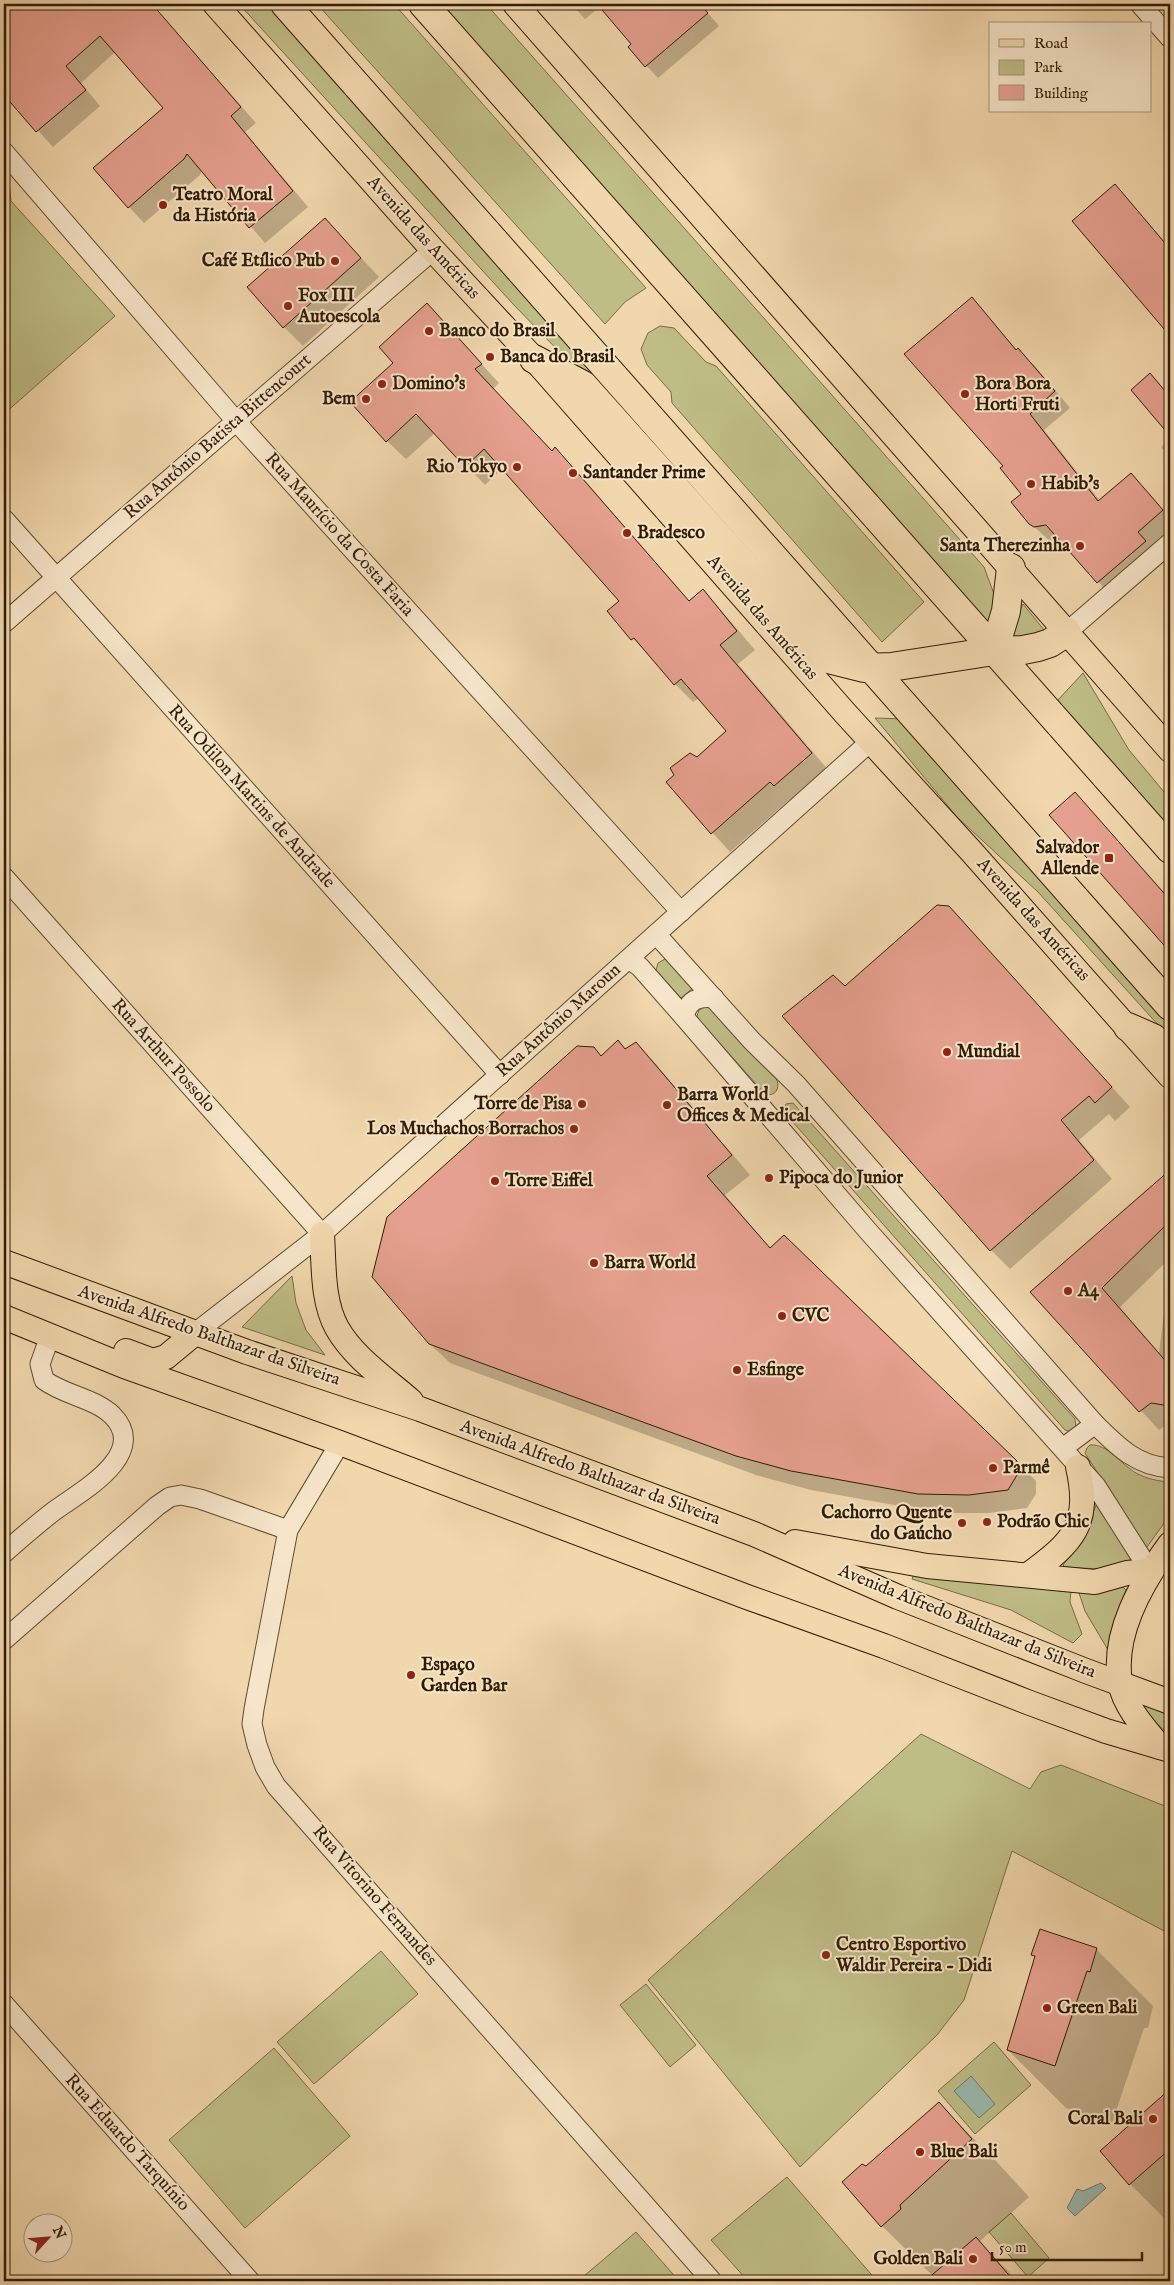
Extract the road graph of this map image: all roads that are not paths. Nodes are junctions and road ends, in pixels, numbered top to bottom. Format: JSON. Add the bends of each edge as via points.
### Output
{"nodes":[{"id":1,"x":215,"y":4,"type":"edge"},
{"id":2,"x":285,"y":4,"type":"edge"},
{"id":3,"x":423,"y":4,"type":"edge"},
{"id":4,"x":515,"y":4,"type":"edge"},
{"id":5,"x":1140,"y":4,"type":"edge"},
{"id":6,"x":1170,"y":38,"type":"edge"},
{"id":7,"x":4,"y":152,"type":"edge"},
{"id":8,"x":433,"y":250,"type":"junction"},
{"id":9,"x":534,"y":359,"type":"junction"},
{"id":10,"x":236,"y":421,"type":"junction"},
{"id":11,"x":4,"y":518,"type":"edge"},
{"id":12,"x":1170,"y":542,"type":"edge"},
{"id":13,"x":1011,"y":568,"type":"junction"},
{"id":14,"x":56,"y":578,"type":"junction"},
{"id":15,"x":4,"y":623,"type":"edge"},
{"id":16,"x":1067,"y":632,"type":"junction"},
{"id":17,"x":994,"y":651,"type":"junction"},
{"id":18,"x":873,"y":669,"type":"junction"},
{"id":19,"x":871,"y":741,"type":"junction"},
{"id":20,"x":1170,"y":750,"type":"edge"},
{"id":21,"x":1170,"y":848,"type":"edge"},
{"id":22,"x":4,"y":877,"type":"edge"},
{"id":23,"x":681,"y":912,"type":"junction"},
{"id":24,"x":656,"y":934,"type":"junction"},
{"id":25,"x":629,"y":959,"type":"junction"},
{"id":26,"x":714,"y":998,"type":"junction"},
{"id":27,"x":1170,"y":1006,"type":"edge"},
{"id":28,"x":684,"y":1016,"type":"junction"},
{"id":29,"x":1128,"y":1026,"type":"junction"},
{"id":30,"x":1170,"y":1053,"type":"edge"},
{"id":31,"x":500,"y":1075,"type":"junction"},
{"id":32,"x":1170,"y":1076,"type":"edge"},
{"id":33,"x":322,"y":1234,"type":"junction"},
{"id":34,"x":4,"y":1251,"type":"edge"},
{"id":35,"x":4,"y":1262,"type":"edge"},
{"id":36,"x":39,"y":1276,"type":"junction"},
{"id":37,"x":4,"y":1308,"type":"edge"},
{"id":38,"x":4,"y":1317,"type":"edge"},
{"id":39,"x":196,"y":1333,"type":"junction"},
{"id":40,"x":50,"y":1336,"type":"junction"},
{"id":41,"x":420,"y":1409,"type":"junction"},
{"id":42,"x":1095,"y":1424,"type":"junction"},
{"id":43,"x":340,"y":1443,"type":"junction"},
{"id":44,"x":1064,"y":1448,"type":"junction"},
{"id":45,"x":1078,"y":1467,"type":"junction"},
{"id":46,"x":1170,"y":1468,"type":"edge"},
{"id":47,"x":288,"y":1530,"type":"junction"},
{"id":48,"x":754,"y":1534,"type":"junction"},
{"id":49,"x":1170,"y":1544,"type":"edge"},
{"id":50,"x":4,"y":1552,"type":"edge"},
{"id":51,"x":1150,"y":1572,"type":"junction"},
{"id":52,"x":1028,"y":1575,"type":"junction"},
{"id":53,"x":4,"y":1640,"type":"edge"},
{"id":54,"x":1120,"y":1683,"type":"junction"},
{"id":55,"x":1170,"y":1702,"type":"edge"},
{"id":56,"x":1165,"y":1748,"type":"edge"},
{"id":57,"x":4,"y":2004,"type":"edge"},
{"id":58,"x":250,"y":2281,"type":"edge"},
{"id":59,"x":712,"y":2281,"type":"edge"}],
"edges":[{"from":1,"to":8,"type":"main road","name":"Avenida das Américas"},
{"from":2,"to":18,"type":"highway"},
{"from":3,"to":17,"type":"highway"},
{"from":4,"to":13,"type":"main road"},
{"from":5,"to":6,"type":"street"},
{"from":7,"to":10,"type":"street","name":"Rua Maurício da Costa Faria"},
{"from":8,"to":9,"type":"main road","name":"Avenida das Américas"},
{"from":8,"to":10,"type":"street","name":"Rua Antônio Batista Bittencourt"},
{"from":9,"to":18,"type":"highway","via":[[583,385],[828,659]]},
{"from":9,"to":19,"type":"main road","name":"Avenida das Américas"},
{"from":10,"to":14,"type":"street","name":"Rua Antônio Batista Bittencourt"},
{"from":10,"to":23,"type":"street","name":"Rua Maurício da Costa Faria"},
{"from":11,"to":14,"type":"street","name":"Rua Odilon Martins de Andrade"},
{"from":12,"to":16,"type":"street"},
{"from":13,"to":16,"type":"main road"},
{"from":13,"to":17,"type":"highway","via":[[1006,611]]},
{"from":14,"to":15,"type":"street","name":"Rua Antônio Batista Bittencourt"},
{"from":14,"to":31,"type":"street","name":"Rua Odilon Martins de Andrade"},
{"from":16,"to":17,"type":"highway","via":[[1038,647]]},
{"from":16,"to":20,"type":"main road"},
{"from":17,"to":18,"type":"highway"},
{"from":17,"to":21,"type":"highway"},
{"from":18,"to":27,"type":"highway"},
{"from":19,"to":23,"type":"street","name":"Rua Antônio Maroun"},
{"from":19,"to":29,"type":"main road","name":"Avenida das Américas"},
{"from":22,"to":33,"type":"street","name":"Rua Arthur Possolo"},
{"from":23,"to":24,"type":"street","name":"Rua Antônio Maroun"},
{"from":24,"to":25,"type":"street","name":"Rua Antônio Maroun"},
{"from":24,"to":26,"type":"street"},
{"from":25,"to":28,"type":"street"},
{"from":25,"to":31,"type":"street","name":"Rua Antônio Maroun"},
{"from":26,"to":28,"type":"street","via":[[696,998],[688,1005]]},
{"from":26,"to":42,"type":"street","via":[[796,1084]]},
{"from":28,"to":44,"type":"street","via":[[868,1231]]},
{"from":29,"to":30,"type":"highway","via":[[1153,1038]]},
{"from":29,"to":32,"type":"main road","name":"Avenida das Américas"},
{"from":31,"to":33,"type":"street","name":"Rua Antônio Maroun"},
{"from":33,"to":39,"type":"street","name":"Rua Antônio Maroun"},
{"from":33,"to":41,"type":"main road","via":[[327,1298],[337,1327],[351,1348]]},
{"from":34,"to":36,"type":"street"},
{"from":35,"to":36,"type":"main road","name":"Avenida Alfredo Balthazar da Silveira"},
{"from":36,"to":39,"type":"main road","name":"Avenida Alfredo Balthazar da Silveira"},
{"from":37,"to":39,"type":"main road","via":[[153,1361],[166,1357]]},
{"from":38,"to":40,"type":"main road"},
{"from":39,"to":41,"type":"main road","name":"Avenida Alfredo Balthazar da Silveira"},
{"from":40,"to":43,"type":"main road","via":[[124,1366]]},
{"from":40,"to":50,"type":"street","via":[[40,1364],[44,1380],[110,1414],[119,1424],[123,1449],[101,1477]]},
{"from":41,"to":48,"type":"main road","name":"Avenida Alfredo Balthazar da Silveira"},
{"from":42,"to":44,"type":"street"},
{"from":42,"to":46,"type":"street","via":[[1120,1450],[1140,1462]]},
{"from":43,"to":47,"type":"street","name":"Rua Vitorino Fernandes"},
{"from":43,"to":56,"type":"main road","via":[[1030,1703],[1106,1731]]},
{"from":44,"to":45,"type":"street"},
{"from":45,"to":51,"type":"street","via":[[1096,1486]]},
{"from":45,"to":52,"type":"main road","via":[[1083,1490],[1081,1514],[1075,1532],[1065,1546]]},
{"from":47,"to":53,"type":"street","via":[[200,1499],[181,1495],[170,1497]]},
{"from":47,"to":59,"type":"street","name":"Rua Vitorino Fernandes","via":[[252,1724],[264,1768],[276,1786]]},
{"from":48,"to":52,"type":"main road","via":[[927,1566]]},
{"from":48,"to":54,"type":"main road","name":"Avenida Alfredo Balthazar da Silveira","via":[[898,1597]]},
{"from":49,"to":51,"type":"main road"},
{"from":51,"to":52,"type":"main road","via":[[1127,1573],[1095,1582]]},
{"from":51,"to":54,"type":"main road","via":[[1121,1642]]},
{"from":54,"to":55,"type":"main road","name":"Avenida Alfredo Balthazar da Silveira"},
{"from":54,"to":56,"type":"main road","via":[[1143,1727]]},
{"from":57,"to":58,"type":"street","name":"Rua Eduardo Tarquínio"}]}
